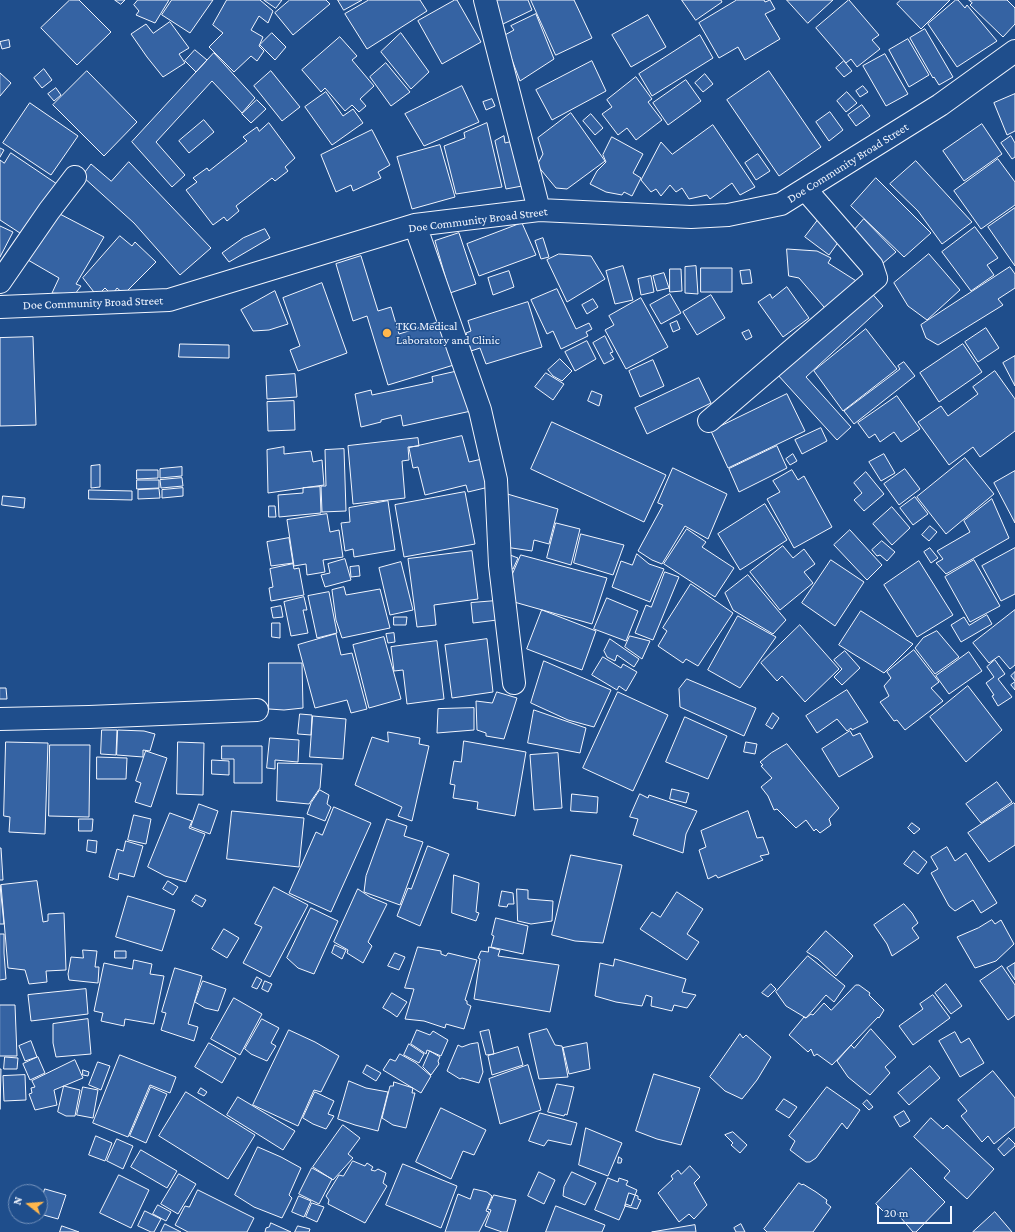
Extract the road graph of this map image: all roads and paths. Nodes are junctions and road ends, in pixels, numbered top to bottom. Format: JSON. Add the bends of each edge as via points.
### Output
{"nodes":[{"id":1,"x":485,"y":0,"type":"edge"},
{"id":2,"x":1015,"y":51,"type":"edge"},
{"id":3,"x":76,"y":177,"type":"dead end"},
{"id":4,"x":805,"y":189,"type":"junction"},
{"id":5,"x":539,"y":210,"type":"junction"},
{"id":6,"x":415,"y":225,"type":"junction"},
{"id":7,"x":0,"y":282,"type":"edge"},
{"id":8,"x":0,"y":307,"type":"edge"},
{"id":9,"x":709,"y":421,"type":"dead end"},
{"id":10,"x":514,"y":683,"type":"dead end"},
{"id":11,"x":257,"y":710,"type":"dead end"},
{"id":12,"x":0,"y":719,"type":"edge"}],
"edges":[{"from":1,"to":5,"type":"street"},
{"from":2,"to":4,"type":"street","name":"Doe Community Broad Street","via":[[940,105]]},
{"from":3,"to":7,"type":"street","via":[[49,210]]},
{"from":4,"to":5,"type":"street","name":"Doe Community Broad Street","via":[[781,204],[728,215],[691,218]]},
{"from":4,"to":9,"type":"street","via":[[872,266],[876,278]]},
{"from":5,"to":6,"type":"street","name":"Doe Community Broad Street"},
{"from":6,"to":8,"type":"street","name":"Doe Community Broad Street","via":[[169,300]]},
{"from":6,"to":10,"type":"street","via":[[480,410],[496,480],[500,565]]},
{"from":11,"to":12,"type":"street"}]}
